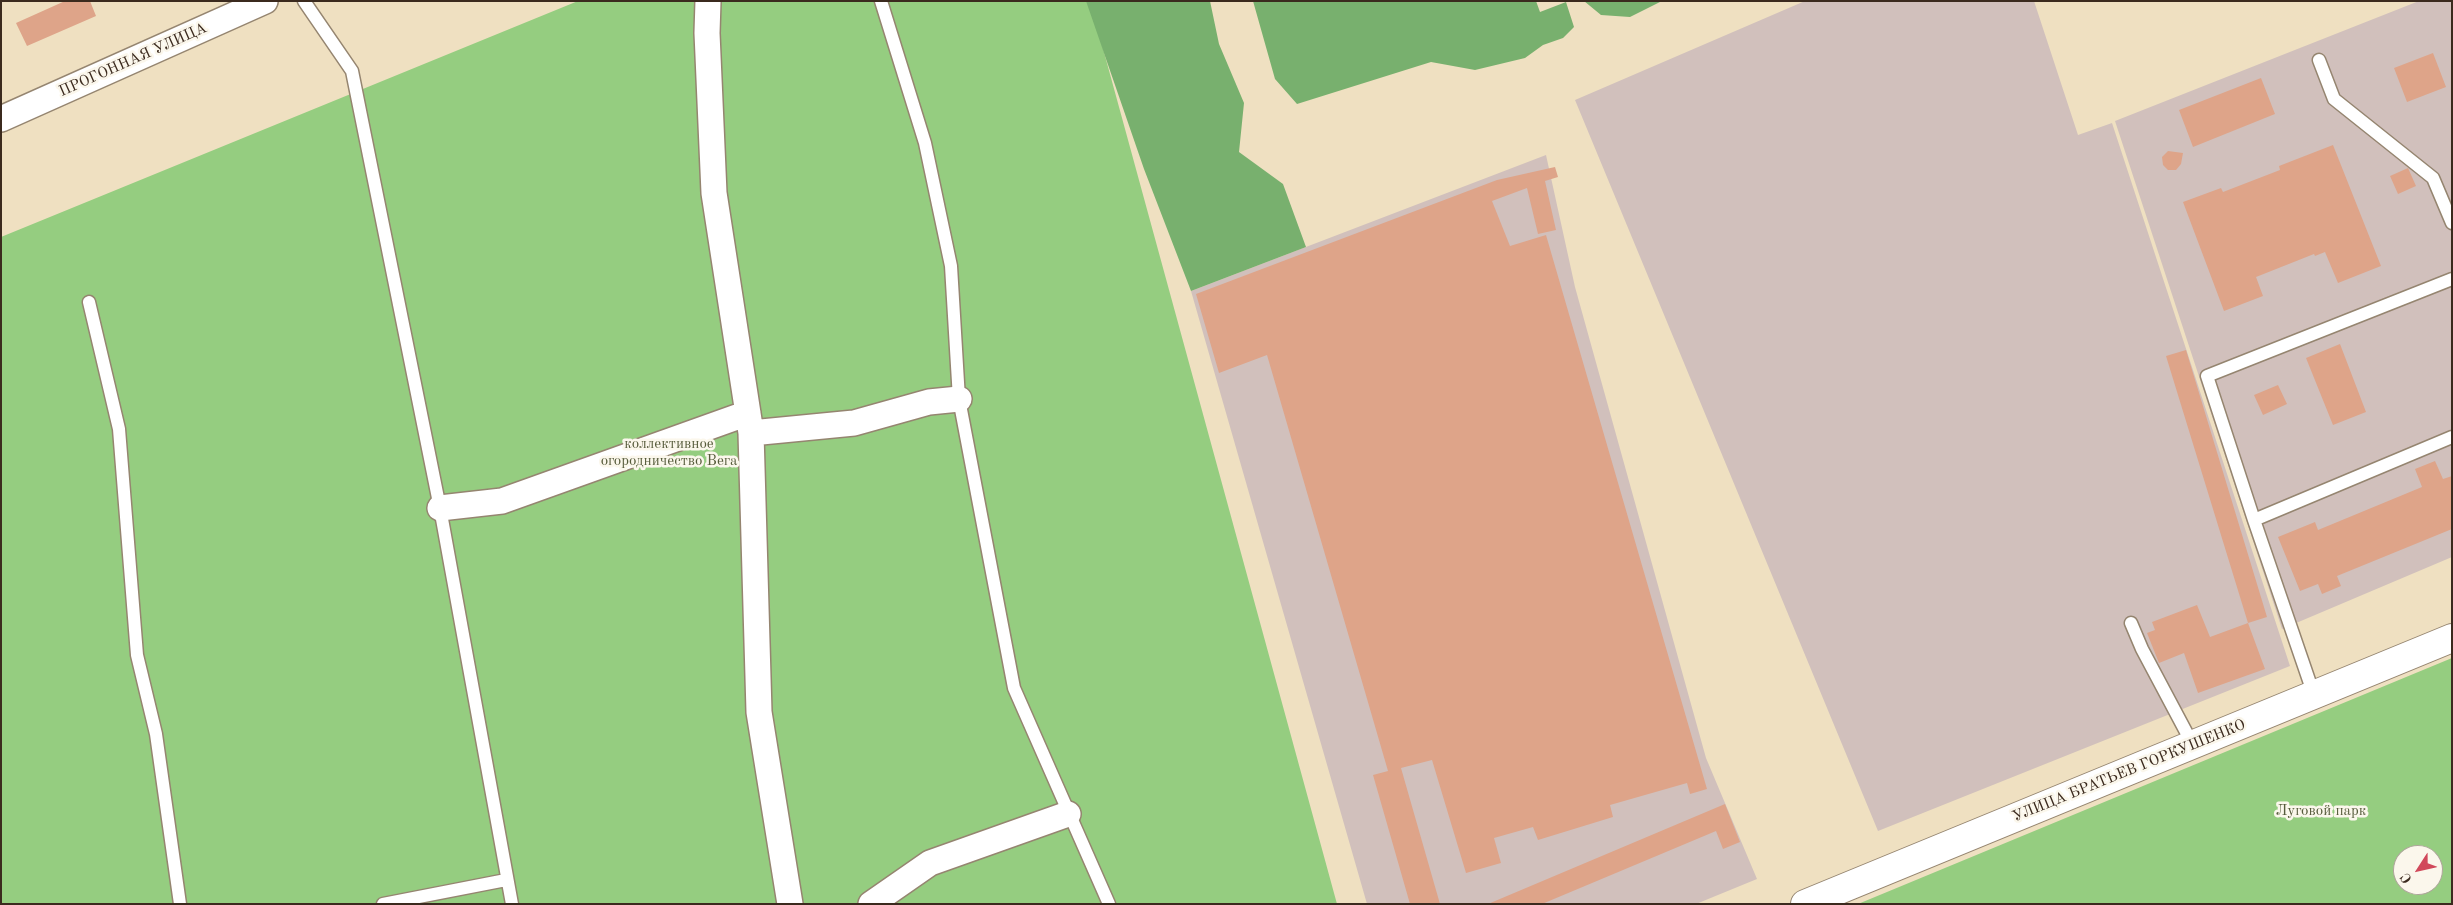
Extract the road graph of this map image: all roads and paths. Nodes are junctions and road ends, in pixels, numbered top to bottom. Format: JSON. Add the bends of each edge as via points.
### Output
{"nodes":[{"id":1,"x":265,"y":1,"type":"edge"},
{"id":2,"x":304,"y":1,"type":"edge"},
{"id":3,"x":708,"y":1,"type":"edge"},
{"id":4,"x":881,"y":1,"type":"edge"},
{"id":5,"x":2319,"y":60,"type":"dead end"},
{"id":6,"x":1,"y":120,"type":"edge"},
{"id":7,"x":2452,"y":223,"type":"edge"},
{"id":8,"x":2452,"y":280,"type":"edge"},
{"id":9,"x":89,"y":302,"type":"dead end"},
{"id":10,"x":959,"y":399,"type":"junction"},
{"id":11,"x":750,"y":423,"type":"junction"},
{"id":12,"x":2452,"y":437,"type":"edge"},
{"id":13,"x":440,"y":508,"type":"junction"},
{"id":14,"x":2254,"y":520,"type":"junction"},
{"id":15,"x":2131,"y":623,"type":"dead end"},
{"id":16,"x":2452,"y":638,"type":"edge"},
{"id":17,"x":2314,"y":695,"type":"junction"},
{"id":18,"x":2193,"y":745,"type":"junction"},
{"id":19,"x":1068,"y":814,"type":"junction"},
{"id":20,"x":506,"y":880,"type":"junction"},
{"id":21,"x":180,"y":904,"type":"edge"},
{"id":22,"x":383,"y":904,"type":"edge"},
{"id":23,"x":512,"y":904,"type":"edge"},
{"id":24,"x":790,"y":904,"type":"edge"},
{"id":25,"x":871,"y":904,"type":"edge"},
{"id":26,"x":1109,"y":904,"type":"edge"},
{"id":27,"x":1805,"y":904,"type":"edge"}],
"edges":[{"from":1,"to":6,"type":"street","name":"ПРОГОННАЯ УЛИЦА"},
{"from":2,"to":13,"type":"lane","via":[[352,71]]},
{"from":3,"to":11,"type":"street","via":[[714,193]]},
{"from":4,"to":10,"type":"lane","via":[[925,143],[951,266]]},
{"from":5,"to":7,"type":"lane","via":[[2334,99],[2433,178]]},
{"from":8,"to":14,"type":"lane","via":[[2207,376]]},
{"from":9,"to":21,"type":"lane","via":[[118,429],[137,655],[156,734]]},
{"from":10,"to":11,"type":"street","via":[[929,402],[854,423]]},
{"from":10,"to":19,"type":"lane","via":[[1014,688]]},
{"from":11,"to":13,"type":"street","via":[[502,501]]},
{"from":11,"to":24,"type":"street","via":[[759,712]]},
{"from":12,"to":14,"type":"lane"},
{"from":13,"to":20,"type":"lane"},
{"from":14,"to":17,"type":"lane"},
{"from":15,"to":18,"type":"lane"},
{"from":16,"to":17,"type":"street","name":"УЛИЦА БРАТЬЕВ ГОРКУШЕНКО"},
{"from":17,"to":18,"type":"street","name":"УЛИЦА БРАТЬЕВ ГОРКУШЕНКО"},
{"from":18,"to":27,"type":"street","name":"УЛИЦА БРАТЬЕВ ГОРКУШЕНКО"},
{"from":19,"to":25,"type":"street","via":[[930,863]]},
{"from":19,"to":26,"type":"lane"},
{"from":20,"to":22,"type":"lane"},
{"from":20,"to":23,"type":"lane"}]}
